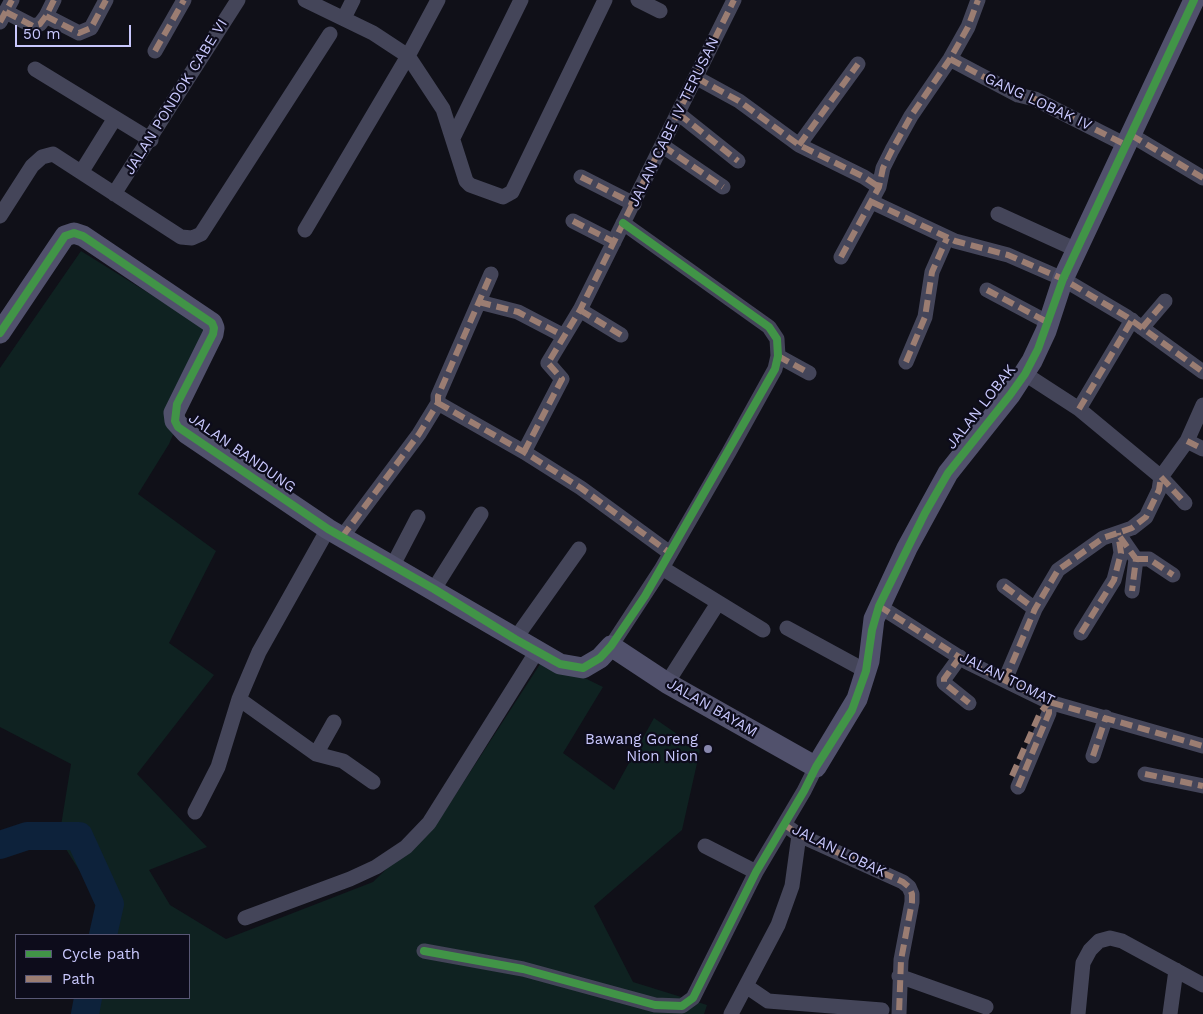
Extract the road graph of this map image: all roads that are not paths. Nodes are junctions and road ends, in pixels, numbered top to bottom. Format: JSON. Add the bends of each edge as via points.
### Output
{"nodes":[{"id":1,"x":54,"y":0,"type":"edge"},
{"id":2,"x":106,"y":0,"type":"edge"},
{"id":3,"x":184,"y":0,"type":"edge"},
{"id":4,"x":238,"y":0,"type":"edge"},
{"id":5,"x":305,"y":0,"type":"edge"},
{"id":6,"x":354,"y":0,"type":"edge"},
{"id":7,"x":438,"y":0,"type":"edge"},
{"id":8,"x":521,"y":0,"type":"edge"},
{"id":9,"x":605,"y":0,"type":"edge"},
{"id":10,"x":638,"y":0,"type":"edge"},
{"id":11,"x":734,"y":0,"type":"edge"},
{"id":12,"x":978,"y":0,"type":"edge"},
{"id":13,"x":1194,"y":0,"type":"edge"},
{"id":14,"x":660,"y":11,"type":"dead end"},
{"id":15,"x":4,"y":13,"type":"edge"},
{"id":16,"x":46,"y":16,"type":"junction"},
{"id":17,"x":344,"y":18,"type":"junction"},
{"id":18,"x":330,"y":34,"type":"dead end"},
{"id":19,"x":155,"y":51,"type":"dead end"},
{"id":20,"x":408,"y":56,"type":"junction"},
{"id":21,"x":950,"y":59,"type":"junction"},
{"id":22,"x":858,"y":64,"type":"dead end"},
{"id":23,"x":35,"y":69,"type":"dead end"},
{"id":24,"x":696,"y":78,"type":"junction"},
{"id":25,"x":678,"y":114,"type":"junction"},
{"id":26,"x":115,"y":118,"type":"junction"},
{"id":27,"x":453,"y":138,"type":"junction"},
{"id":28,"x":151,"y":140,"type":"junction"},
{"id":29,"x":1129,"y":140,"type":"junction"},
{"id":30,"x":799,"y":145,"type":"junction"},
{"id":31,"x":663,"y":146,"type":"junction"},
{"id":32,"x":738,"y":161,"type":"dead end"},
{"id":33,"x":82,"y":171,"type":"junction"},
{"id":34,"x":581,"y":177,"type":"dead end"},
{"id":35,"x":1203,"y":178,"type":"edge"},
{"id":36,"x":723,"y":187,"type":"dead end"},
{"id":37,"x":879,"y":188,"type":"junction"},
{"id":38,"x":114,"y":194,"type":"junction"},
{"id":39,"x":872,"y":202,"type":"junction"},
{"id":40,"x":634,"y":204,"type":"junction"},
{"id":41,"x":998,"y":214,"type":"dead end"},
{"id":42,"x":0,"y":216,"type":"edge"},
{"id":43,"x":573,"y":221,"type":"dead end"},
{"id":44,"x":623,"y":224,"type":"junction"},
{"id":45,"x":305,"y":230,"type":"dead end"},
{"id":46,"x":948,"y":238,"type":"junction"},
{"id":47,"x":614,"y":242,"type":"junction"},
{"id":48,"x":1077,"y":250,"type":"junction"},
{"id":49,"x":841,"y":257,"type":"dead end"},
{"id":50,"x":491,"y":274,"type":"dead end"},
{"id":51,"x":1063,"y":280,"type":"junction"},
{"id":52,"x":987,"y":290,"type":"dead end"},
{"id":53,"x":1164,"y":301,"type":"dead end"},
{"id":54,"x":479,"y":302,"type":"junction"},
{"id":55,"x":580,"y":310,"type":"junction"},
{"id":56,"x":1048,"y":324,"type":"junction"},
{"id":57,"x":1137,"y":324,"type":"junction"},
{"id":58,"x":0,"y":333,"type":"edge"},
{"id":59,"x":621,"y":335,"type":"dead end"},
{"id":60,"x":564,"y":336,"type":"junction"},
{"id":61,"x":778,"y":356,"type":"junction"},
{"id":62,"x":906,"y":362,"type":"dead end"},
{"id":63,"x":1203,"y":372,"type":"edge"},
{"id":64,"x":809,"y":373,"type":"dead end"},
{"id":65,"x":1025,"y":374,"type":"junction"},
{"id":66,"x":438,"y":403,"type":"junction"},
{"id":67,"x":1203,"y":405,"type":"edge"},
{"id":68,"x":1079,"y":409,"type":"junction"},
{"id":69,"x":1187,"y":441,"type":"junction"},
{"id":70,"x":1203,"y":448,"type":"edge"},
{"id":71,"x":524,"y":452,"type":"junction"},
{"id":72,"x":1161,"y":477,"type":"junction"},
{"id":73,"x":1185,"y":503,"type":"dead end"},
{"id":74,"x":480,"y":514,"type":"dead end"},
{"id":75,"x":418,"y":517,"type":"dead end"},
{"id":76,"x":335,"y":533,"type":"junction"},
{"id":77,"x":1118,"y":533,"type":"junction"},
{"id":78,"x":579,"y":549,"type":"dead end"},
{"id":79,"x":670,"y":553,"type":"junction"},
{"id":80,"x":1136,"y":558,"type":"junction"},
{"id":81,"x":393,"y":565,"type":"junction"},
{"id":82,"x":662,"y":568,"type":"junction"},
{"id":83,"x":1173,"y":575,"type":"dead end"},
{"id":84,"x":1004,"y":586,"type":"dead end"},
{"id":85,"x":434,"y":589,"type":"junction"},
{"id":86,"x":1132,"y":591,"type":"dead end"},
{"id":87,"x":718,"y":603,"type":"junction"},
{"id":88,"x":879,"y":606,"type":"junction"},
{"id":89,"x":1035,"y":609,"type":"junction"},
{"id":90,"x":787,"y":628,"type":"dead end"},
{"id":91,"x":763,"y":630,"type":"dead end"},
{"id":92,"x":1081,"y":633,"type":"dead end"},
{"id":93,"x":515,"y":639,"type":"junction"},
{"id":94,"x":611,"y":646,"type":"junction"},
{"id":95,"x":537,"y":651,"type":"junction"},
{"id":96,"x":960,"y":657,"type":"junction"},
{"id":97,"x":866,"y":671,"type":"junction"},
{"id":98,"x":1005,"y":680,"type":"junction"},
{"id":99,"x":667,"y":683,"type":"junction"},
{"id":100,"x":240,"y":699,"type":"junction"},
{"id":101,"x":968,"y":702,"type":"dead end"},
{"id":102,"x":1049,"y":702,"type":"junction"},
{"id":103,"x":1106,"y":717,"type":"junction"},
{"id":104,"x":334,"y":722,"type":"dead end"},
{"id":105,"x":1203,"y":746,"type":"edge"},
{"id":106,"x":316,"y":754,"type":"junction"},
{"id":107,"x":1093,"y":756,"type":"dead end"},
{"id":108,"x":816,"y":767,"type":"junction"},
{"id":109,"x":1145,"y":774,"type":"dead end"},
{"id":110,"x":373,"y":782,"type":"dead end"},
{"id":111,"x":1015,"y":782,"type":"dead end"},
{"id":112,"x":1203,"y":786,"type":"edge"},
{"id":113,"x":195,"y":812,"type":"dead end"},
{"id":114,"x":785,"y":825,"type":"junction"},
{"id":115,"x":799,"y":835,"type":"junction"},
{"id":116,"x":705,"y":846,"type":"dead end"},
{"id":117,"x":756,"y":872,"type":"junction"},
{"id":118,"x":245,"y":918,"type":"dead end"},
{"id":119,"x":424,"y":951,"type":"dead end"},
{"id":120,"x":1176,"y":970,"type":"junction"},
{"id":121,"x":899,"y":976,"type":"junction"},
{"id":122,"x":1203,"y":985,"type":"edge"},
{"id":123,"x":746,"y":986,"type":"junction"},
{"id":124,"x":986,"y":1007,"type":"dead end"},
{"id":125,"x":882,"y":1010,"type":"dead end"},
{"id":126,"x":731,"y":1014,"type":"edge"},
{"id":127,"x":899,"y":1014,"type":"edge"},
{"id":128,"x":1078,"y":1014,"type":"edge"},
{"id":129,"x":1170,"y":1014,"type":"edge"}],
"edges":[{"from":1,"to":16,"type":"street"},
{"from":2,"to":16,"type":"street","via":[[91,28],[83,33],[74,32]]},
{"from":3,"to":19,"type":"street"},
{"from":4,"to":28,"type":"street","name":"JALAN PONDOK CABE VI"},
{"from":5,"to":17,"type":"street"},
{"from":6,"to":17,"type":"street"},
{"from":7,"to":20,"type":"street"},
{"from":8,"to":27,"type":"street"},
{"from":9,"to":27,"type":"street","via":[[508,196],[497,197],[466,181]]},
{"from":10,"to":14,"type":"street"},
{"from":11,"to":24,"type":"street","name":"JALAN CABE IV TERUSAN"},
{"from":12,"to":21,"type":"street","via":[[968,27]]},
{"from":13,"to":29,"type":"street","name":"JALAN LOBAK"},
{"from":15,"to":16,"type":"street","via":[[33,26],[40,24]]},
{"from":17,"to":20,"type":"street"},
{"from":18,"to":38,"type":"street","via":[[201,234],[192,238],[181,236]]},
{"from":20,"to":27,"type":"street","via":[[443,109]]},
{"from":20,"to":45,"type":"street"},
{"from":21,"to":29,"type":"street","name":"GANG LOBAK IV","via":[[1018,95],[1035,99]]},
{"from":21,"to":37,"type":"street","via":[[892,150],[883,168]]},
{"from":22,"to":30,"type":"street"},
{"from":23,"to":26,"type":"street"},
{"from":24,"to":25,"type":"street","name":"JALAN CABE IV TERUSAN"},
{"from":24,"to":30,"type":"street","via":[[739,102]]},
{"from":25,"to":31,"type":"street","name":"JALAN CABE IV TERUSAN"},
{"from":25,"to":32,"type":"street"},
{"from":26,"to":28,"type":"street"},
{"from":26,"to":33,"type":"street"},
{"from":28,"to":38,"type":"street","name":"JALAN PONDOK CABE VI"},
{"from":29,"to":35,"type":"street","name":"GANG LOBAK IV"},
{"from":29,"to":48,"type":"street","name":"JALAN LOBAK"},
{"from":30,"to":37,"type":"street","via":[[864,177]]},
{"from":31,"to":36,"type":"street"},
{"from":31,"to":40,"type":"street","name":"JALAN CABE IV TERUSAN"},
{"from":33,"to":38,"type":"street"},
{"from":33,"to":42,"type":"street","via":[[53,154],[42,157],[32,166]]},
{"from":34,"to":40,"type":"street"},
{"from":37,"to":39,"type":"street"},
{"from":39,"to":46,"type":"street"},
{"from":39,"to":49,"type":"street"},
{"from":40,"to":44,"type":"street","name":"JALAN CABE IV TERUSAN"},
{"from":41,"to":48,"type":"street"},
{"from":43,"to":47,"type":"street"},
{"from":44,"to":47,"type":"street","name":"JALAN CABE IV TERUSAN"},
{"from":44,"to":61,"type":"street","via":[[768,327],[777,339]]},
{"from":46,"to":51,"type":"street","via":[[1008,255]]},
{"from":46,"to":62,"type":"street","via":[[932,272],[925,318]]},
{"from":47,"to":55,"type":"street","name":"JALAN CABE IV TERUSAN"},
{"from":48,"to":51,"type":"street","name":"JALAN LOBAK"},
{"from":50,"to":54,"type":"street"},
{"from":51,"to":56,"type":"street","name":"JALAN LOBAK"},
{"from":51,"to":57,"type":"street"},
{"from":52,"to":56,"type":"street"},
{"from":53,"to":57,"type":"street"},
{"from":54,"to":60,"type":"street","via":[[518,312]]},
{"from":54,"to":66,"type":"street","via":[[438,396]]},
{"from":55,"to":59,"type":"street"},
{"from":55,"to":60,"type":"street","name":"JALAN CABE IV TERUSAN"},
{"from":56,"to":65,"type":"street","name":"JALAN LOBAK"},
{"from":57,"to":63,"type":"street"},
{"from":57,"to":68,"type":"street"},
{"from":58,"to":76,"type":"street","name":"JALAN BANDUNG","via":[[65,236],[74,233],[82,236],[212,323],[213,334],[177,404],[175,421],[178,427]]},
{"from":60,"to":71,"type":"street","name":"JALAN CABE IV TERUSAN","via":[[548,363],[562,379]]},
{"from":61,"to":64,"type":"street"},
{"from":61,"to":79,"type":"street","via":[[775,369]]},
{"from":65,"to":68,"type":"street"},
{"from":65,"to":88,"type":"street","name":"JALAN LOBAK","via":[[948,473]]},
{"from":66,"to":71,"type":"street"},
{"from":66,"to":76,"type":"street","via":[[419,434]]},
{"from":67,"to":69,"type":"street"},
{"from":68,"to":72,"type":"street"},
{"from":69,"to":70,"type":"street"},
{"from":69,"to":72,"type":"street"},
{"from":71,"to":79,"type":"street","via":[[581,488]]},
{"from":72,"to":73,"type":"street"},
{"from":72,"to":77,"type":"street","via":[[1159,490],[1146,517],[1132,528]]},
{"from":74,"to":85,"type":"street"},
{"from":75,"to":81,"type":"street"},
{"from":76,"to":81,"type":"street","name":"JALAN BANDUNG"},
{"from":76,"to":100,"type":"street","via":[[259,652]]},
{"from":77,"to":80,"type":"street"},
{"from":77,"to":89,"type":"street","via":[[1103,538],[1058,570]]},
{"from":77,"to":92,"type":"street","via":[[1122,553],[1114,580]]},
{"from":78,"to":93,"type":"street"},
{"from":79,"to":82,"type":"street"},
{"from":80,"to":83,"type":"street","via":[[1149,559]]},
{"from":80,"to":86,"type":"street"},
{"from":81,"to":85,"type":"street","name":"JALAN BANDUNG"},
{"from":82,"to":87,"type":"street"},
{"from":82,"to":94,"type":"street"},
{"from":84,"to":89,"type":"street"},
{"from":85,"to":93,"type":"street","name":"JALAN BANDUNG"},
{"from":87,"to":91,"type":"street"},
{"from":87,"to":99,"type":"street"},
{"from":88,"to":96,"type":"street","name":"JALAN TOMAT"},
{"from":88,"to":97,"type":"street","name":"JALAN LOBAK"},
{"from":89,"to":98,"type":"street"},
{"from":90,"to":97,"type":"street"},
{"from":93,"to":95,"type":"street","name":"JALAN BANDUNG"},
{"from":94,"to":95,"type":"street","name":"JALAN BANDUNG","via":[[600,658],[583,668],[560,664]]},
{"from":94,"to":99,"type":"street","name":"JALAN BAYAM"},
{"from":95,"to":118,"type":"street","via":[[434,816],[406,847],[350,879]]},
{"from":96,"to":98,"type":"street","name":"JALAN TOMAT"},
{"from":96,"to":101,"type":"street","via":[[944,683]]},
{"from":97,"to":108,"type":"street","name":"JALAN LOBAK","via":[[852,710]]},
{"from":98,"to":102,"type":"street","name":"JALAN TOMAT"},
{"from":99,"to":108,"type":"street","name":"JALAN BAYAM"},
{"from":100,"to":106,"type":"street"},
{"from":100,"to":113,"type":"street","via":[[218,767]]},
{"from":102,"to":103,"type":"street","name":"JALAN TOMAT"},
{"from":102,"to":111,"type":"street","via":[[1040,713]]},
{"from":103,"to":105,"type":"street","name":"JALAN TOMAT"},
{"from":103,"to":107,"type":"street"},
{"from":104,"to":106,"type":"street"},
{"from":106,"to":110,"type":"street","via":[[343,761]]},
{"from":108,"to":114,"type":"street","name":"JALAN LOBAK"},
{"from":109,"to":112,"type":"street"},
{"from":114,"to":115,"type":"street","name":"JALAN LOBAK"},
{"from":114,"to":117,"type":"street"},
{"from":115,"to":121,"type":"street","name":"JALAN LOBAK","via":[[909,887],[912,902]]},
{"from":115,"to":123,"type":"street","via":[[792,886],[778,925]]},
{"from":116,"to":117,"type":"street"},
{"from":117,"to":119,"type":"street","via":[[693,998],[682,1006],[655,1005],[523,969]]},
{"from":120,"to":122,"type":"street"},
{"from":120,"to":128,"type":"street","via":[[1122,941],[1110,938],[1099,941],[1083,963]]},
{"from":120,"to":129,"type":"street"},
{"from":121,"to":124,"type":"street"},
{"from":121,"to":127,"type":"street","name":"JALAN LOBAK"},
{"from":123,"to":125,"type":"street","via":[[768,1001]]},
{"from":123,"to":126,"type":"street"}]}
